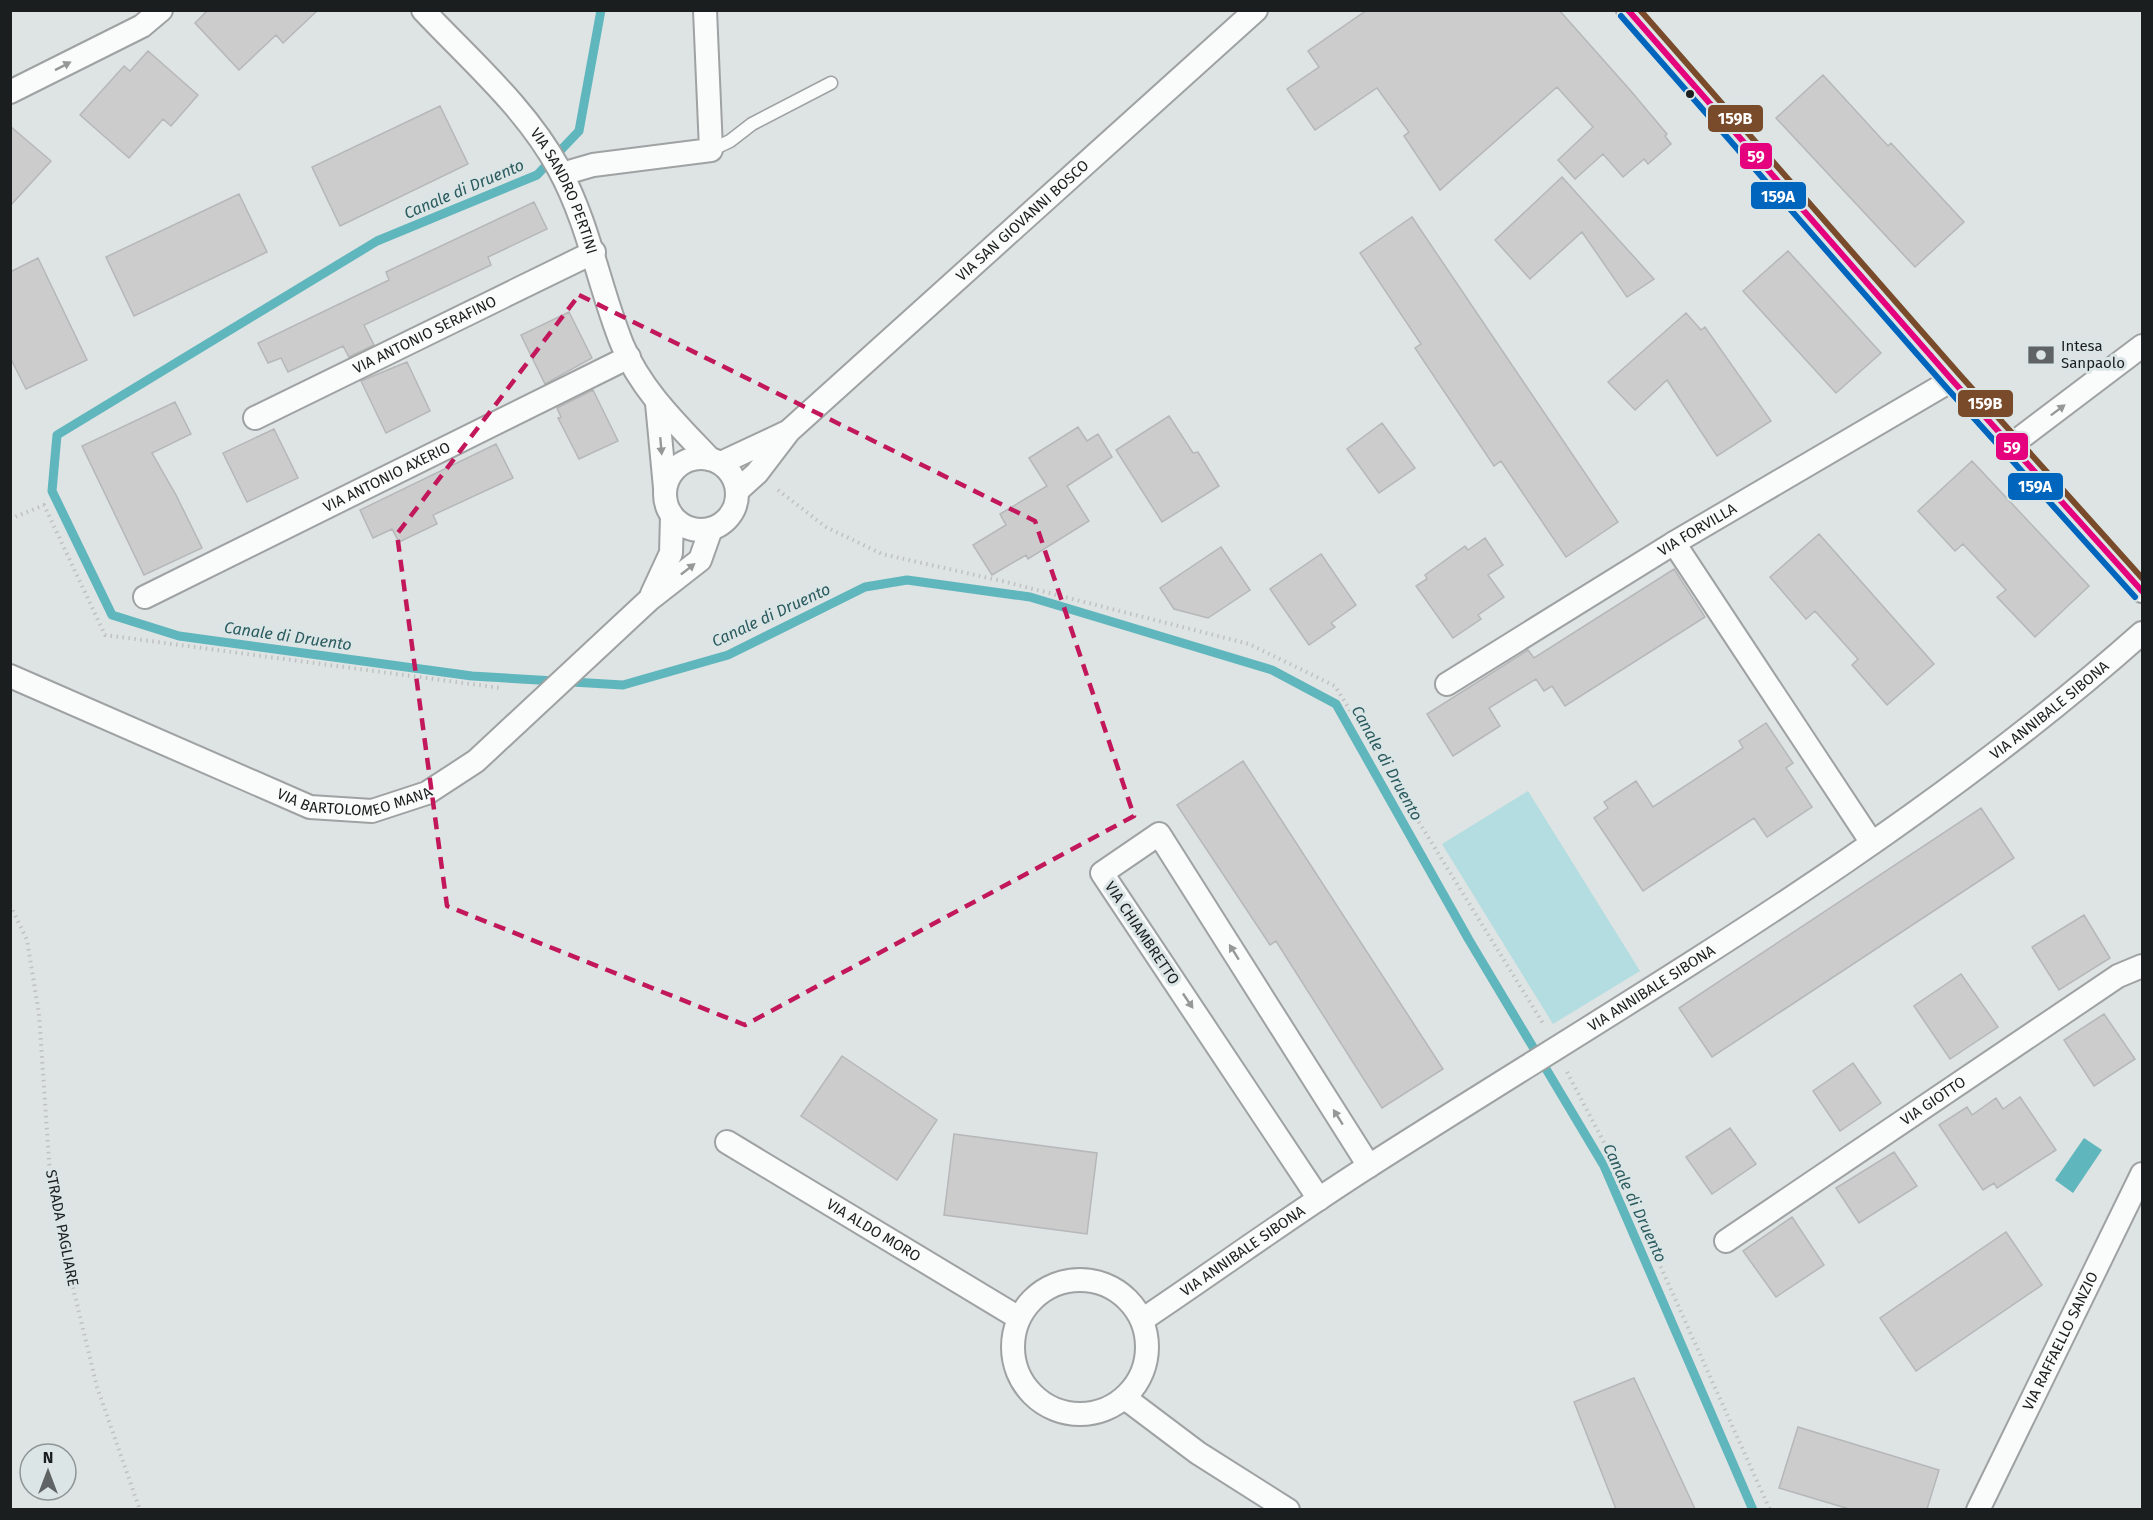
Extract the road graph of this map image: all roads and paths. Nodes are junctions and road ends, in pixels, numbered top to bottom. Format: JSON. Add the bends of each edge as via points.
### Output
{"nodes":[{"id":1,"x":161,"y":10,"type":"edge"},
{"id":2,"x":423,"y":10,"type":"edge"},
{"id":3,"x":705,"y":10,"type":"edge"},
{"id":4,"x":1256,"y":10,"type":"edge"},
{"id":5,"x":1628,"y":10,"type":"edge"},
{"id":6,"x":831,"y":83,"type":"dead end"},
{"id":7,"x":10,"y":92,"type":"edge"},
{"id":8,"x":711,"y":150,"type":"junction"},
{"id":9,"x":560,"y":171,"type":"junction"},
{"id":10,"x":594,"y":252,"type":"junction"},
{"id":11,"x":2142,"y":346,"type":"edge"},
{"id":12,"x":629,"y":357,"type":"junction"},
{"id":13,"x":1952,"y":380,"type":"junction"},
{"id":14,"x":657,"y":403,"type":"junction"},
{"id":15,"x":255,"y":418,"type":"dead end"},
{"id":16,"x":789,"y":431,"type":"junction"},
{"id":17,"x":2011,"y":445,"type":"junction"},
{"id":18,"x":716,"y":461,"type":"junction"},
{"id":19,"x":757,"y":473,"type":"junction"},
{"id":20,"x":665,"y":489,"type":"junction"},
{"id":21,"x":737,"y":490,"type":"junction"},
{"id":22,"x":672,"y":516,"type":"junction"},
{"id":23,"x":10,"y":519,"type":"edge"},
{"id":24,"x":711,"y":529,"type":"junction"},
{"id":25,"x":1674,"y":543,"type":"junction"},
{"id":26,"x":2142,"y":591,"type":"edge"},
{"id":27,"x":145,"y":597,"type":"dead end"},
{"id":28,"x":650,"y":599,"type":"junction"},
{"id":29,"x":2142,"y":633,"type":"edge"},
{"id":30,"x":10,"y":676,"type":"edge"},
{"id":31,"x":1447,"y":684,"type":"dead end"},
{"id":32,"x":501,"y":688,"type":"dead end"},
{"id":33,"x":1872,"y":843,"type":"junction"},
{"id":34,"x":10,"y":905,"type":"edge"},
{"id":35,"x":2142,"y":966,"type":"edge"},
{"id":36,"x":1553,"y":1051,"type":"junction"},
{"id":37,"x":727,"y":1142,"type":"dead end"},
{"id":38,"x":1370,"y":1166,"type":"junction"},
{"id":39,"x":2142,"y":1174,"type":"edge"},
{"id":40,"x":1319,"y":1199,"type":"junction"},
{"id":41,"x":1726,"y":1241,"type":"dead end"},
{"id":42,"x":1019,"y":1318,"type":"junction"},
{"id":43,"x":1142,"y":1320,"type":"junction"},
{"id":44,"x":1125,"y":1398,"type":"junction"},
{"id":45,"x":140,"y":1509,"type":"edge"},
{"id":46,"x":1288,"y":1509,"type":"edge"},
{"id":47,"x":1770,"y":1509,"type":"edge"},
{"id":48,"x":1978,"y":1509,"type":"edge"}],
"edges":[{"from":7,"to":1,"type":"street","one_way":true,"via":[[142,26]]},
{"from":2,"to":9,"type":"street","name":"VIA SANDRO PERTINI","via":[[544,142]]},
{"from":3,"to":8,"type":"street"},
{"from":4,"to":16,"type":"street","name":"VIA SAN GIOVANNI BOSCO"},
{"from":5,"to":13,"type":"street"},
{"from":6,"to":8,"type":"lane"},
{"from":8,"to":9,"type":"street"},
{"from":9,"to":10,"type":"street","name":"VIA SANDRO PERTINI"},
{"from":10,"to":12,"type":"street","name":"VIA SANDRO PERTINI"},
{"from":10,"to":15,"type":"street","name":"VIA ANTONIO SERAFINO"},
{"from":17,"to":11,"type":"street","one_way":true},
{"from":12,"to":14,"type":"street","name":"VIA SANDRO PERTINI"},
{"from":12,"to":27,"type":"street","name":"VIA ANTONIO AXERIO"},
{"from":13,"to":17,"type":"street"},
{"from":13,"to":25,"type":"street","name":"VIA FORVILLA"},
{"from":14,"to":18,"type":"street","name":"VIA SANDRO PERTINI"},
{"from":14,"to":20,"type":"street","name":"VIA SANDRO PERTINI","one_way":true},
{"from":16,"to":18,"type":"street","name":"VIA SAN GIOVANNI BOSCO"},
{"from":16,"to":19,"type":"street","name":"VIA SAN GIOVANNI BOSCO"},
{"from":17,"to":26,"type":"street"},
{"from":18,"to":20,"type":"street","via":[[686,461],[668,477]]},
{"from":18,"to":21,"type":"street","via":[[734,480]]},
{"from":19,"to":21,"type":"street","name":"VIA SAN GIOVANNI BOSCO"},
{"from":19,"to":36,"type":"path","via":[[826,527],[882,554],[1249,644],[1335,686],[1543,1023]]},
{"from":20,"to":22,"type":"street"},
{"from":21,"to":24,"type":"street","via":[[733,512]]},
{"from":22,"to":24,"type":"street","via":[[690,528]]},
{"from":22,"to":28,"type":"street","name":"VIA BARTOLOMEO MANA","via":[[671,553]]},
{"from":23,"to":32,"type":"path","via":[[44,506],[105,635]]},
{"from":28,"to":24,"type":"street","name":"VIA BARTOLOMEO MANA","one_way":true,"via":[[700,560]]},
{"from":25,"to":31,"type":"street","name":"VIA FORVILLA"},
{"from":25,"to":33,"type":"street"},
{"from":28,"to":30,"type":"street","name":"VIA BARTOLOMEO MANA","via":[[476,762],[427,793],[372,811],[310,807]]},
{"from":29,"to":33,"type":"street","name":"VIA ANNIBALE SIBONA","via":[[2005,748]]},
{"from":33,"to":36,"type":"street","name":"VIA ANNIBALE SIBONA","via":[[1667,981]]},
{"from":34,"to":45,"type":"path","name":"STRADA PAGLIARE","via":[[27,940],[39,1014],[51,1189],[62,1242],[97,1387]]},
{"from":35,"to":41,"type":"street","name":"VIA GIOTTO","via":[[2118,976]]},
{"from":36,"to":38,"type":"street","name":"VIA ANNIBALE SIBONA"},
{"from":36,"to":47,"type":"path","via":[[1610,1154]]},
{"from":37,"to":42,"type":"street","name":"VIA ALDO MORO"},
{"from":38,"to":40,"type":"street","name":"VIA ANNIBALE SIBONA"},
{"from":38,"to":40,"type":"street","name":"VIA CHIAMBRETTO","one_way":true,"via":[[1159,834],[1102,873]]},
{"from":39,"to":48,"type":"street","name":"VIA RAFFAELLO SANZIO"},
{"from":40,"to":43,"type":"street","name":"VIA ANNIBALE SIBONA"},
{"from":42,"to":43,"type":"street","via":[[1045,1290],[1062,1282],[1081,1280],[1100,1283],[1118,1292]]},
{"from":42,"to":44,"type":"street","via":[[1013,1344],[1016,1370],[1030,1393],[1051,1408],[1076,1415],[1102,1412]]},
{"from":43,"to":44,"type":"street","via":[[1148,1341],[1147,1362],[1139,1382]]},
{"from":44,"to":46,"type":"street","via":[[1198,1453]]}]}
